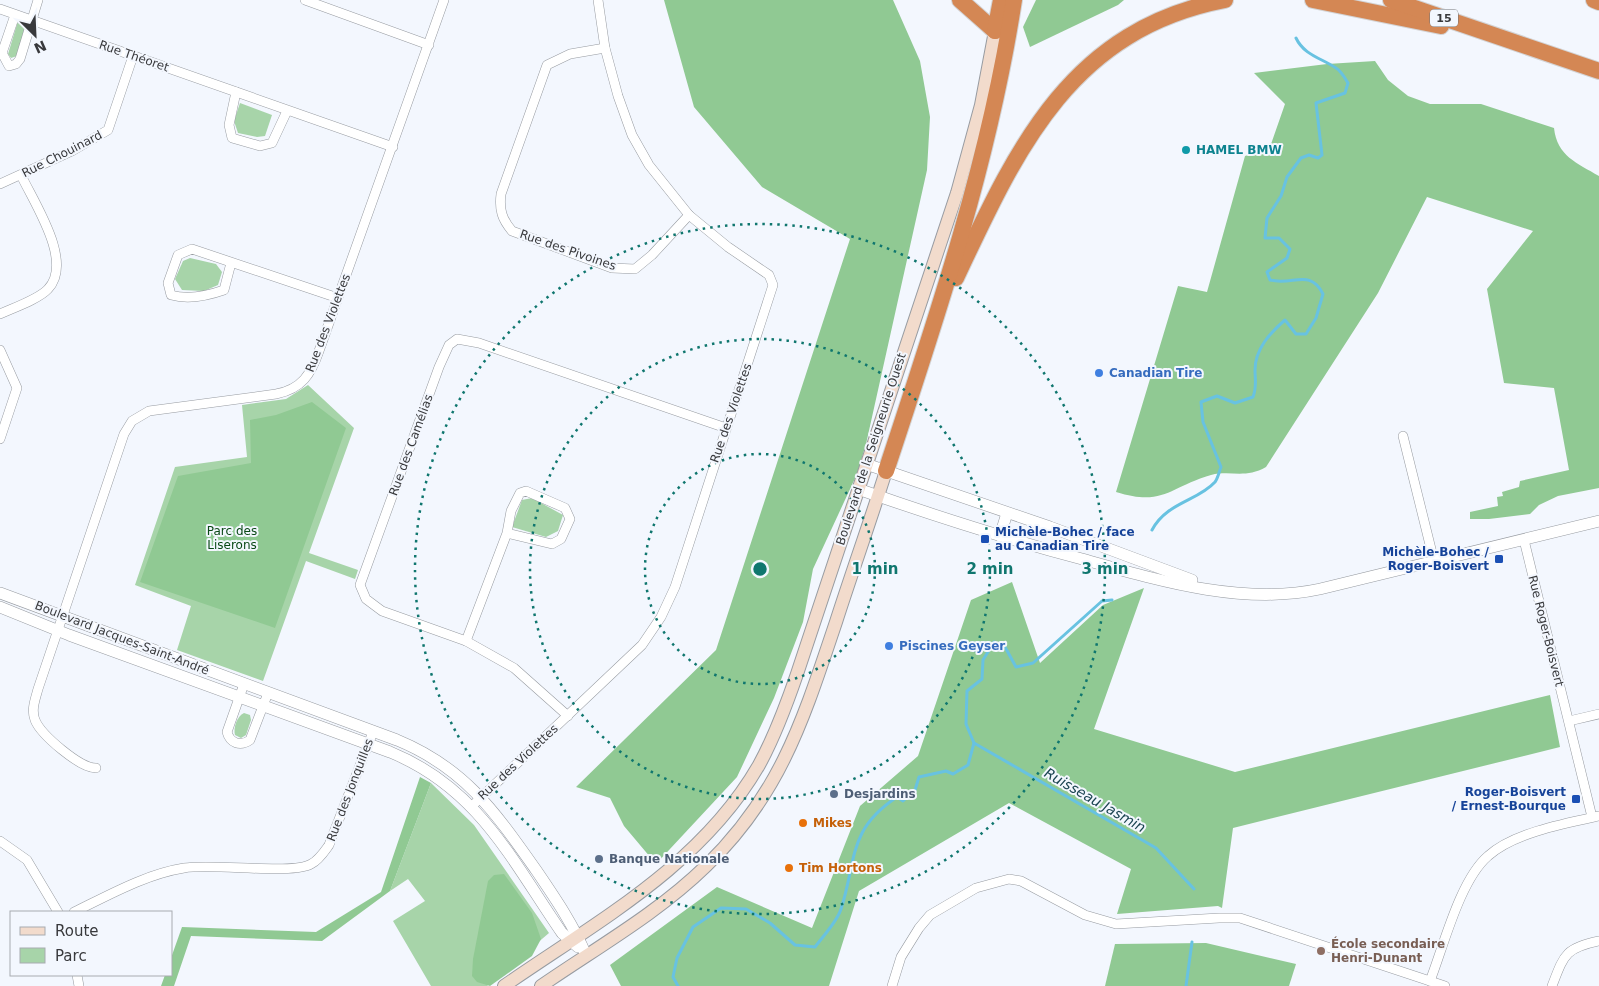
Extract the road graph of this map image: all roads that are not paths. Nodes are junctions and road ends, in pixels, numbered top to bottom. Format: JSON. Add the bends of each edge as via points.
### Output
{"nodes":[{"id":1,"x":38,"y":0,"type":"edge"},
{"id":2,"x":305,"y":0,"type":"edge"},
{"id":3,"x":444,"y":0,"type":"edge"},
{"id":4,"x":598,"y":0,"type":"edge"},
{"id":5,"x":960,"y":0,"type":"edge"},
{"id":6,"x":1001,"y":0,"type":"edge"},
{"id":7,"x":1014,"y":0,"type":"edge"},
{"id":8,"x":1225,"y":0,"type":"edge"},
{"id":9,"x":1313,"y":0,"type":"edge"},
{"id":10,"x":1391,"y":0,"type":"edge"},
{"id":11,"x":1594,"y":0,"type":"edge"},
{"id":12,"x":1599,"y":2,"type":"edge"},
{"id":13,"x":0,"y":9,"type":"edge"},
{"id":14,"x":15,"y":15,"type":"junction"},
{"id":15,"x":31,"y":20,"type":"junction"},
{"id":16,"x":995,"y":31,"type":"junction"},
{"id":17,"x":1498,"y":36,"type":"junction"},
{"id":18,"x":429,"y":45,"type":"junction"},
{"id":19,"x":605,"y":48,"type":"junction"},
{"id":20,"x":133,"y":56,"type":"junction"},
{"id":21,"x":1599,"y":71,"type":"edge"},
{"id":22,"x":236,"y":92,"type":"junction"},
{"id":23,"x":287,"y":111,"type":"junction"},
{"id":24,"x":393,"y":147,"type":"junction"},
{"id":25,"x":21,"y":175,"type":"junction"},
{"id":26,"x":0,"y":184,"type":"edge"},
{"id":27,"x":689,"y":215,"type":"junction"},
{"id":28,"x":231,"y":263,"type":"junction"},
{"id":29,"x":338,"y":298,"type":"junction"},
{"id":30,"x":0,"y":314,"type":"edge"},
{"id":31,"x":934,"y":325,"type":"junction"},
{"id":32,"x":0,"y":350,"type":"edge"},
{"id":33,"x":726,"y":428,"type":"junction"},
{"id":34,"x":2,"y":431,"type":"edge"},
{"id":35,"x":1403,"y":436,"type":"dead end"},
{"id":36,"x":0,"y":439,"type":"edge"},
{"id":37,"x":866,"y":464,"type":"junction"},
{"id":38,"x":886,"y":471,"type":"junction"},
{"id":39,"x":858,"y":489,"type":"junction"},
{"id":40,"x":878,"y":496,"type":"junction"},
{"id":41,"x":1007,"y":513,"type":"junction"},
{"id":42,"x":1599,"y":521,"type":"edge"},
{"id":43,"x":506,"y":533,"type":"junction"},
{"id":44,"x":1000,"y":536,"type":"junction"},
{"id":45,"x":1524,"y":540,"type":"junction"},
{"id":46,"x":1434,"y":562,"type":"junction"},
{"id":47,"x":1217,"y":590,"type":"junction"},
{"id":48,"x":0,"y":593,"type":"edge"},
{"id":49,"x":0,"y":607,"type":"edge"},
{"id":50,"x":62,"y":616,"type":"junction"},
{"id":51,"x":59,"y":630,"type":"junction"},
{"id":52,"x":466,"y":641,"type":"junction"},
{"id":53,"x":244,"y":684,"type":"junction"},
{"id":54,"x":268,"y":693,"type":"junction"},
{"id":55,"x":239,"y":698,"type":"junction"},
{"id":56,"x":263,"y":706,"type":"junction"},
{"id":57,"x":1599,"y":714,"type":"edge"},
{"id":58,"x":568,"y":716,"type":"junction"},
{"id":59,"x":1569,"y":721,"type":"junction"},
{"id":60,"x":373,"y":732,"type":"junction"},
{"id":61,"x":771,"y":742,"type":"junction"},
{"id":62,"x":368,"y":744,"type":"junction"},
{"id":63,"x":789,"y":752,"type":"junction"},
{"id":64,"x":96,"y":768,"type":"dead end"},
{"id":65,"x":482,"y":797,"type":"junction"},
{"id":66,"x":472,"y":806,"type":"junction"},
{"id":67,"x":1596,"y":816,"type":"edge"},
{"id":68,"x":0,"y":841,"type":"edge"},
{"id":69,"x":57,"y":911,"type":"edge"},
{"id":70,"x":76,"y":911,"type":"edge"},
{"id":71,"x":574,"y":938,"type":"junction"},
{"id":72,"x":1599,"y":941,"type":"edge"},
{"id":73,"x":586,"y":955,"type":"junction"},
{"id":74,"x":1430,"y":980,"type":"junction"},
{"id":75,"x":504,"y":986,"type":"edge"},
{"id":76,"x":541,"y":986,"type":"edge"},
{"id":77,"x":892,"y":986,"type":"edge"},
{"id":78,"x":1445,"y":986,"type":"edge"},
{"id":79,"x":1552,"y":986,"type":"edge"}],
"edges":[{"from":1,"to":15,"type":"street"},
{"from":2,"to":18,"type":"street"},
{"from":3,"to":18,"type":"street","name":"Rue des Violettes"},
{"from":4,"to":19,"type":"street","name":"Rue des Violettes"},
{"from":5,"to":16,"type":"highway"},
{"from":6,"to":16,"type":"highway"},
{"from":7,"to":31,"type":"highway","via":[[988,132]]},
{"from":8,"to":31,"type":"highway","via":[[1165,17],[1128,36],[1091,62],[1064,90],[1040,120],[1009,172]]},
{"from":9,"to":17,"type":"highway"},
{"from":10,"to":17,"type":"highway","number":"15"},
{"from":11,"to":12,"type":"highway"},
{"from":13,"to":14,"type":"street","name":"Rue Théoret"},
{"from":14,"to":15,"type":"street","name":"Rue Théoret"},
{"from":14,"to":15,"type":"street","via":[[2,53],[9,66],[20,60]]},
{"from":15,"to":20,"type":"street","name":"Rue Théoret"},
{"from":16,"to":37,"type":"main road","name":"Boulevard de la Seigneurie Ouest","via":[[967,160]]},
{"from":17,"to":21,"type":"highway","number":"15"},
{"from":18,"to":24,"type":"street","name":"Rue des Violettes"},
{"from":19,"to":27,"type":"street","name":"Rue des Violettes","via":[[632,135],[649,165]]},
{"from":19,"to":27,"type":"street","name":"Rue des Pivoines","via":[[570,54],[547,65],[501,194],[502,219],[512,231],[612,268],[635,269]]},
{"from":20,"to":22,"type":"street","name":"Rue Théoret"},
{"from":20,"to":25,"type":"street","name":"Rue Chouinard","via":[[108,130],[72,152]]},
{"from":22,"to":23,"type":"street","name":"Rue Théoret"},
{"from":22,"to":23,"type":"street","via":[[228,125],[232,138],[260,146],[272,142]]},
{"from":23,"to":24,"type":"street","name":"Rue Théoret"},
{"from":24,"to":29,"type":"street","name":"Rue des Violettes"},
{"from":25,"to":26,"type":"street","name":"Rue Chouinard"},
{"from":25,"to":30,"type":"street","via":[[56,249],[57,277],[47,290]]},
{"from":27,"to":33,"type":"street","name":"Rue des Violettes","via":[[769,275],[773,285]]},
{"from":28,"to":28,"type":"street","via":[[192,249],[178,255],[168,283],[172,295],[180,298],[208,296],[224,290]]},
{"from":28,"to":29,"type":"street"},
{"from":29,"to":50,"type":"street","name":"Rue des Violettes","via":[[312,369],[296,388],[276,394],[149,411],[132,421],[122,439]]},
{"from":31,"to":38,"type":"highway"},
{"from":32,"to":34,"type":"street","via":[[17,388]]},
{"from":33,"to":52,"type":"street","name":"Rue des Camélias","via":[[480,343],[457,340],[449,345],[360,585],[366,599],[382,611]]},
{"from":33,"to":58,"type":"street","name":"Rue des Violettes","via":[[675,587],[662,617],[642,646]]},
{"from":34,"to":36,"type":"street"},
{"from":35,"to":46,"type":"street"},
{"from":37,"to":38,"type":"street"},
{"from":37,"to":39,"type":"main road","name":"Boulevard de la Seigneurie Ouest"},
{"from":38,"to":40,"type":"main road","name":"Boulevard de la Seigneurie Ouest"},
{"from":38,"to":41,"type":"street"},
{"from":39,"to":40,"type":"street"},
{"from":39,"to":61,"type":"main road","name":"Boulevard de la Seigneurie Ouest"},
{"from":40,"to":44,"type":"street"},
{"from":40,"to":63,"type":"main road","name":"Boulevard de la Seigneurie Ouest","via":[[809,705]]},
{"from":41,"to":44,"type":"street"},
{"from":41,"to":47,"type":"street","via":[[1151,563]]},
{"from":42,"to":45,"type":"street"},
{"from":43,"to":43,"type":"street","via":[[552,544],[561,539],[570,519],[565,508],[526,491],[520,493],[511,511]]},
{"from":43,"to":52,"type":"street"},
{"from":44,"to":47,"type":"street","via":[[1148,577]]},
{"from":45,"to":46,"type":"street"},
{"from":45,"to":59,"type":"street","name":"Rue Roger-Boisvert"},
{"from":46,"to":47,"type":"street","via":[[1301,593],[1260,595]]},
{"from":48,"to":50,"type":"street","name":"Boulevard Jacques-Saint-André"},
{"from":49,"to":51,"type":"street","name":"Boulevard Jacques-Saint-André"},
{"from":50,"to":51,"type":"street","name":"Rue des Violettes"},
{"from":50,"to":53,"type":"street","name":"Boulevard Jacques-Saint-André"},
{"from":51,"to":55,"type":"street","name":"Boulevard Jacques-Saint-André"},
{"from":51,"to":64,"type":"street","name":"Rue des Violettes","via":[[34,703],[34,715],[41,730],[77,761]]},
{"from":52,"to":58,"type":"street","name":"Rue des Camélias","via":[[514,668]]},
{"from":53,"to":54,"type":"street","name":"Boulevard Jacques-Saint-André"},
{"from":53,"to":55,"type":"street"},
{"from":54,"to":56,"type":"street"},
{"from":54,"to":60,"type":"street","name":"Boulevard Jacques-Saint-André"},
{"from":55,"to":56,"type":"street","name":"Boulevard Jacques-Saint-André"},
{"from":55,"to":56,"type":"street","via":[[227,732],[235,743],[250,740]]},
{"from":56,"to":62,"type":"street","name":"Boulevard Jacques-Saint-André"},
{"from":57,"to":59,"type":"street"},
{"from":58,"to":65,"type":"street","name":"Rue des Violettes"},
{"from":59,"to":67,"type":"street","name":"Rue Roger-Boisvert"},
{"from":60,"to":62,"type":"street","name":"Rue des Jonquilles"},
{"from":60,"to":65,"type":"street","name":"Boulevard Jacques-Saint-André","via":[[433,757]]},
{"from":61,"to":63,"type":"main road"},
{"from":61,"to":71,"type":"main road","name":"Boulevard de la Seigneurie Ouest","via":[[734,803],[696,847],[651,885]]},
{"from":62,"to":66,"type":"street","name":"Boulevard Jacques-Saint-André","via":[[432,773]]},
{"from":62,"to":70,"type":"street","name":"Rue des Jonquilles","via":[[329,845],[309,865],[291,869],[209,865],[184,868],[157,874]]},
{"from":63,"to":73,"type":"main road","name":"Boulevard de la Seigneurie Ouest","via":[[753,813],[706,866],[672,895]]},
{"from":65,"to":66,"type":"street","name":"Rue des Violettes"},
{"from":65,"to":71,"type":"street","name":"Boulevard Jacques-Saint-André","via":[[511,834]]},
{"from":66,"to":71,"type":"street","name":"Boulevard Jacques-Saint-André","via":[[562,933]]},
{"from":67,"to":74,"type":"street","via":[[1512,841],[1487,856],[1469,878]]},
{"from":68,"to":69,"type":"street","via":[[27,860]]},
{"from":71,"to":73,"type":"street"},
{"from":71,"to":75,"type":"main road","name":"Boulevard de la Seigneurie Ouest"},
{"from":72,"to":79,"type":"street","via":[[1569,950],[1562,958]]},
{"from":73,"to":76,"type":"main road","name":"Boulevard de la Seigneurie Ouest"},
{"from":74,"to":77,"type":"street","via":[[1240,918],[1116,924],[1085,915],[1021,881],[1009,879],[976,888],[930,915],[901,958]]},
{"from":74,"to":78,"type":"street"}]}
